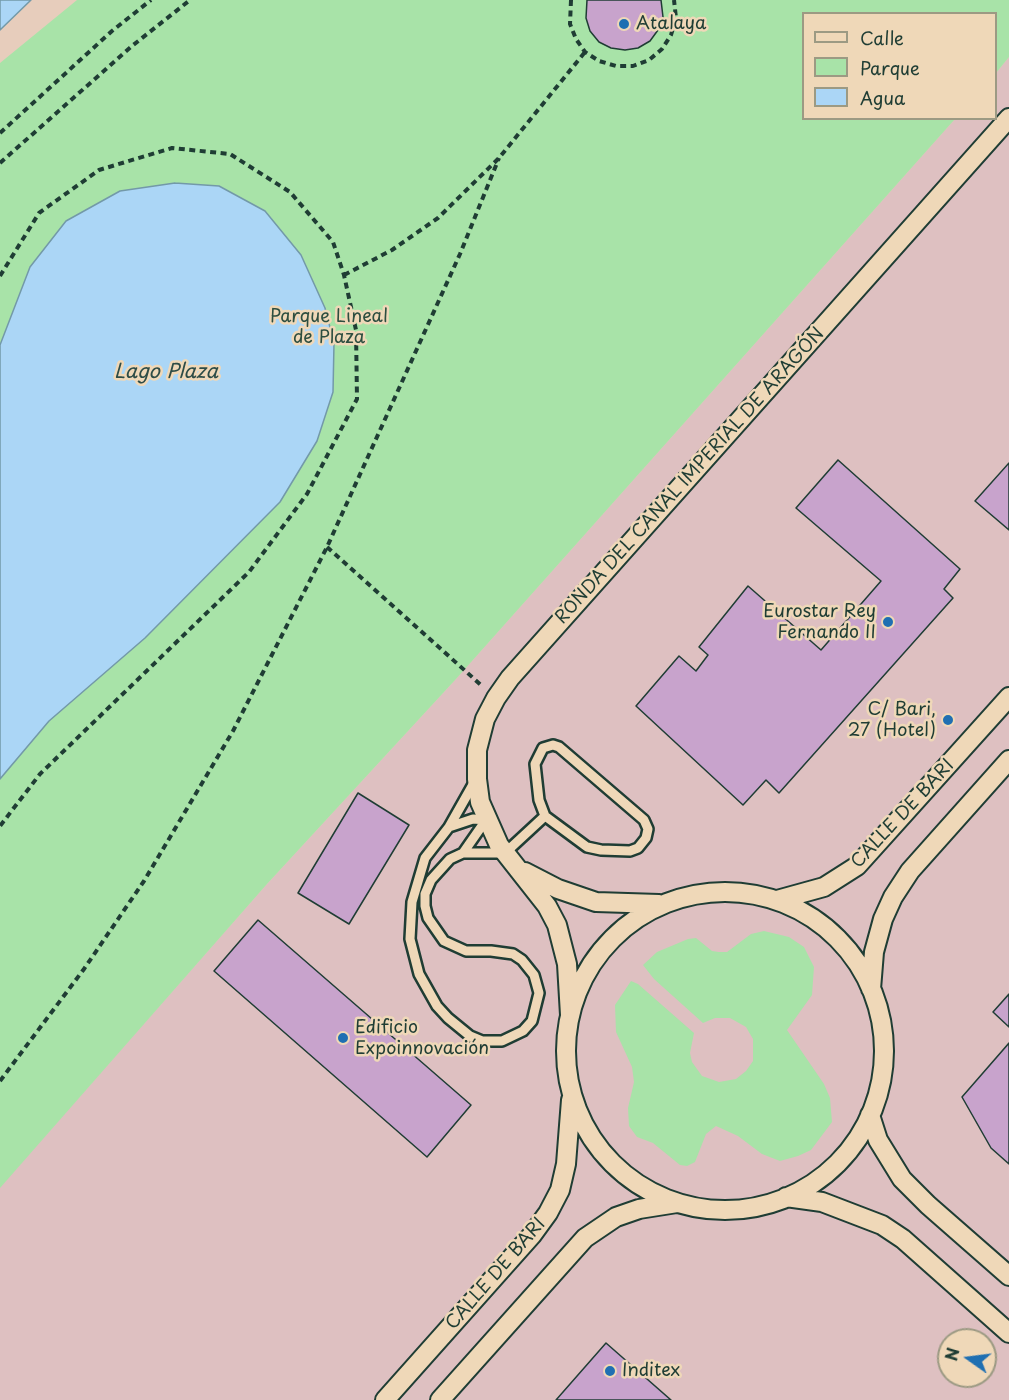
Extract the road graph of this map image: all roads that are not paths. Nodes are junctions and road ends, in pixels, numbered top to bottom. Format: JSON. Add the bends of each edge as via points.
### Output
{"nodes":[{"id":1,"x":1009,"y":118,"type":"edge"},
{"id":2,"x":1009,"y":697,"type":"edge"},
{"id":3,"x":1009,"y":760,"type":"edge"},
{"id":4,"x":477,"y":779,"type":"junction"},
{"id":5,"x":545,"y":816,"type":"junction"},
{"id":6,"x":486,"y":820,"type":"junction"},
{"id":7,"x":449,"y":827,"type":"junction"},
{"id":8,"x":463,"y":853,"type":"junction"},
{"id":9,"x":505,"y":853,"type":"junction"},
{"id":10,"x":518,"y":868,"type":"junction"},
{"id":11,"x":777,"y":900,"type":"junction"},
{"id":12,"x":662,"y":904,"type":"junction"},
{"id":13,"x":871,"y":989,"type":"junction"},
{"id":14,"x":570,"y":1015,"type":"junction"},
{"id":15,"x":571,"y":1093,"type":"junction"},
{"id":16,"x":870,"y":1115,"type":"junction"},
{"id":17,"x":786,"y":1197,"type":"junction"},
{"id":18,"x":679,"y":1203,"type":"junction"},
{"id":19,"x":1009,"y":1276,"type":"edge"},
{"id":20,"x":1009,"y":1333,"type":"edge"},
{"id":21,"x":385,"y":1400,"type":"edge"},
{"id":22,"x":440,"y":1400,"type":"edge"}],
"edges":[{"from":1,"to":4,"type":"street","name":"RONDA DEL CANAL IMPERIAL DE ARAGÓN","via":[[495,698],[477,750]]},
{"from":2,"to":11,"type":"street","name":"CALLE DE BARI","via":[[857,866],[824,887]]},
{"from":3,"to":13,"type":"street","via":[[910,871],[893,897],[874,952]]},
{"from":4,"to":6,"type":"street","name":"RONDA DEL CANAL IMPERIAL DE ARAGÓN"},
{"from":4,"to":7,"type":"lane"},
{"from":5,"to":5,"type":"lane","via":[[587,847],[602,850],[638,848],[648,829],[644,820],[553,745],[543,748],[535,764]]},
{"from":5,"to":9,"type":"lane"},
{"from":6,"to":7,"type":"lane","via":[[473,819]]},
{"from":6,"to":8,"type":"lane"},
{"from":6,"to":9,"type":"street","name":"RONDA DEL CANAL IMPERIAL DE ARAGÓN"},
{"from":7,"to":8,"type":"lane","via":[[419,871],[410,923],[414,955],[428,991],[448,1018],[470,1036],[482,1041],[502,1041],[523,1031],[532,1021],[539,993],[534,975],[513,954],[466,951],[444,941],[428,918],[425,906],[425,894],[439,868]]},
{"from":8,"to":9,"type":"lane"},
{"from":9,"to":10,"type":"street","name":"RONDA DEL CANAL IMPERIAL DE ARAGÓN"},
{"from":10,"to":12,"type":"street","name":"RONDA DEL CANAL IMPERIAL DE ARAGÓN","via":[[558,889],[596,902]]},
{"from":10,"to":14,"type":"street","name":"RONDA DEL CANAL IMPERIAL DE ARAGÓN","via":[[557,925],[567,964]]},
{"from":11,"to":12,"type":"street","via":[[719,891]]},
{"from":11,"to":13,"type":"street","via":[[824,926],[854,958]]},
{"from":12,"to":14,"type":"street","via":[[630,923],[603,949],[582,980]]},
{"from":13,"to":16,"type":"street","via":[[880,1020],[883,1052],[880,1084]]},
{"from":14,"to":15,"type":"street","via":[[566,1067]]},
{"from":15,"to":18,"type":"street","via":[[600,1150],[649,1191]]},
{"from":15,"to":21,"type":"street","name":"CALLE DE BARI","via":[[566,1164],[560,1190],[548,1214]]},
{"from":16,"to":17,"type":"street","via":[[849,1149],[821,1177]]},
{"from":16,"to":19,"type":"street","via":[[878,1140],[902,1179]]},
{"from":17,"to":18,"type":"street","via":[[733,1210]]},
{"from":17,"to":20,"type":"street","via":[[822,1202],[882,1225]]},
{"from":18,"to":22,"type":"street","via":[[616,1216],[585,1238]]}]}
